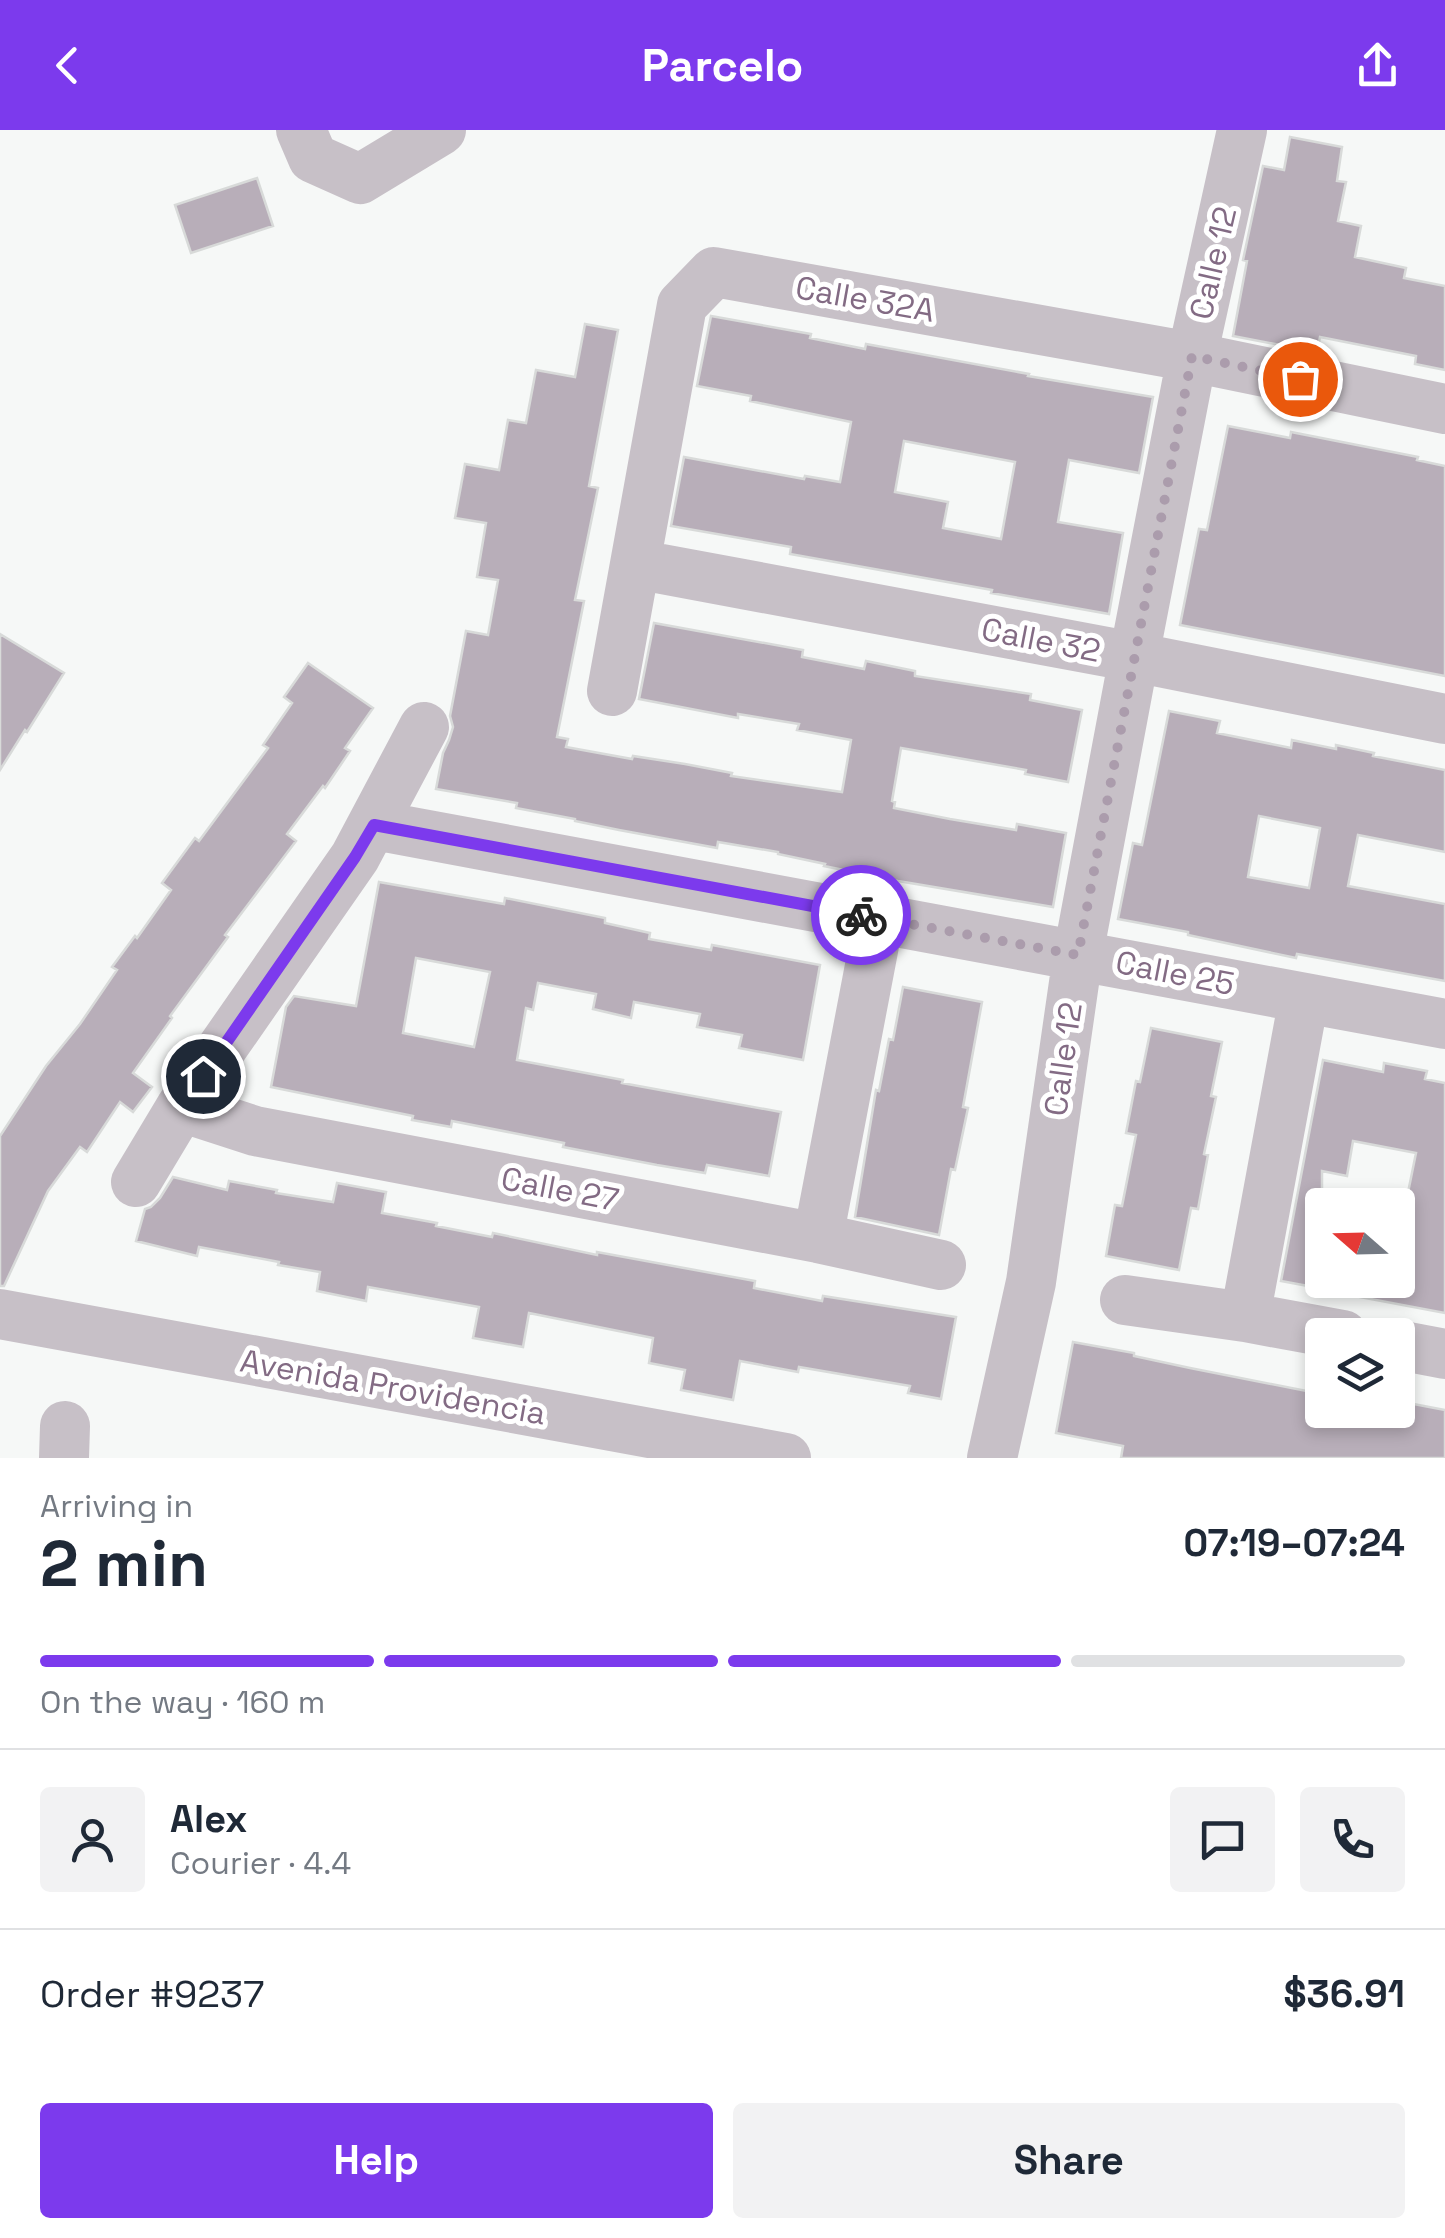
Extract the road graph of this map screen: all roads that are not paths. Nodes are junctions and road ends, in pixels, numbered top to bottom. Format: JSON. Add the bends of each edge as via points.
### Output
{"nodes":[{"id":1,"x":301,"y":130,"type":"edge"},
{"id":2,"x":442,"y":130,"type":"edge"},
{"id":3,"x":1242,"y":130,"type":"edge"},
{"id":4,"x":1192,"y":356,"type":"junction"},
{"id":5,"x":1445,"y":409,"type":"edge"},
{"id":6,"x":636,"y":564,"type":"junction"},
{"id":7,"x":1134,"y":657,"type":"junction"},
{"id":8,"x":612,"y":691,"type":"dead end"},
{"id":9,"x":1445,"y":719,"type":"edge"},
{"id":10,"x":424,"y":727,"type":"dead end"},
{"id":11,"x":374,"y":825,"type":"junction"},
{"id":12,"x":879,"y":919,"type":"junction"},
{"id":13,"x":1078,"y":955,"type":"junction"},
{"id":14,"x":1304,"y":998,"type":"junction"},
{"id":15,"x":1445,"y":1024,"type":"edge"},
{"id":16,"x":182,"y":1107,"type":"junction"},
{"id":17,"x":136,"y":1182,"type":"dead end"},
{"id":18,"x":818,"y":1238,"type":"junction"},
{"id":19,"x":941,"y":1265,"type":"dead end"},
{"id":20,"x":1125,"y":1300,"type":"dead end"},
{"id":21,"x":0,"y":1314,"type":"edge"},
{"id":22,"x":1245,"y":1317,"type":"junction"},
{"id":23,"x":1305,"y":1328,"type":"edge"},
{"id":24,"x":1415,"y":1348,"type":"edge"},
{"id":25,"x":1445,"y":1354,"type":"edge"},
{"id":26,"x":786,"y":1458,"type":"edge"},
{"id":27,"x":992,"y":1458,"type":"edge"}],
"edges":[{"from":1,"to":2,"type":"street","via":[[313,158],[360,179]]},
{"from":3,"to":4,"type":"street","name":"Calle 12"},
{"from":4,"to":5,"type":"street","name":"Calle 32A"},
{"from":4,"to":6,"type":"street","name":"Calle 32A","via":[[714,272],[682,305]]},
{"from":4,"to":7,"type":"street","name":"Calle 12"},
{"from":6,"to":7,"type":"street","name":"Calle 32"},
{"from":6,"to":8,"type":"street","name":"Calle 32A"},
{"from":7,"to":9,"type":"street","name":"Calle 32"},
{"from":7,"to":13,"type":"street","name":"Calle 12"},
{"from":10,"to":11,"type":"street"},
{"from":11,"to":12,"type":"street","name":"Calle 25"},
{"from":11,"to":16,"type":"street"},
{"from":12,"to":13,"type":"street","name":"Calle 25"},
{"from":12,"to":18,"type":"street"},
{"from":13,"to":14,"type":"street","name":"Calle 25"},
{"from":13,"to":27,"type":"street","name":"Calle 12","via":[[1031,1282]]},
{"from":14,"to":15,"type":"street","name":"Calle 25"},
{"from":14,"to":22,"type":"street"},
{"from":16,"to":17,"type":"street"},
{"from":16,"to":18,"type":"street","name":"Calle 27","via":[[255,1131]]},
{"from":18,"to":19,"type":"street","name":"Calle 27"},
{"from":20,"to":22,"type":"street"},
{"from":21,"to":26,"type":"street","name":"Avenida Providencia"},
{"from":22,"to":23,"type":"street"},
{"from":24,"to":25,"type":"street"}]}
